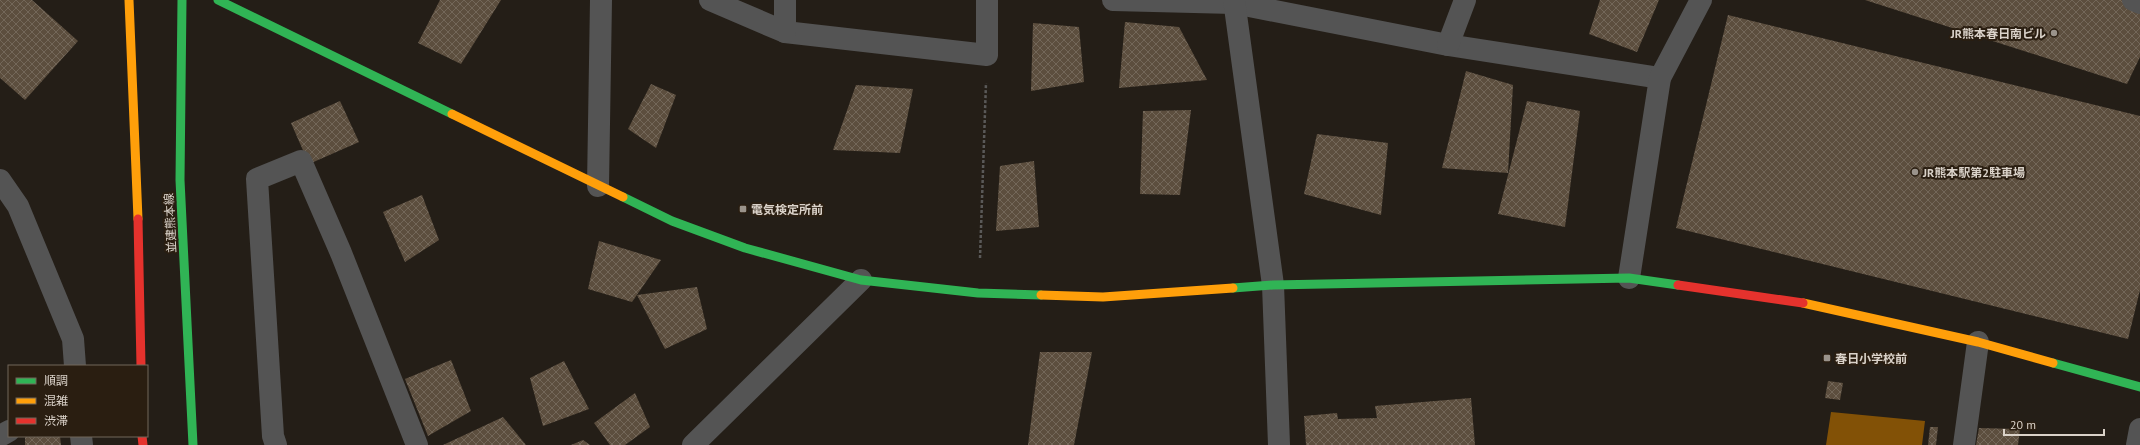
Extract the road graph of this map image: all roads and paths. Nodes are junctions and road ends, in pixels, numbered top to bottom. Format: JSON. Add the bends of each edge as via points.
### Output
{"nodes":[{"id":1,"x":129,"y":0,"type":"edge"},
{"id":2,"x":182,"y":0,"type":"edge"},
{"id":3,"x":218,"y":0,"type":"edge"},
{"id":4,"x":601,"y":0,"type":"edge"},
{"id":5,"x":710,"y":0,"type":"edge"},
{"id":6,"x":784,"y":0,"type":"edge"},
{"id":7,"x":987,"y":0,"type":"edge"},
{"id":8,"x":1113,"y":0,"type":"edge"},
{"id":9,"x":1465,"y":0,"type":"edge"},
{"id":10,"x":1701,"y":0,"type":"edge"},
{"id":11,"x":2133,"y":0,"type":"edge"},
{"id":12,"x":1234,"y":1,"type":"edge"},
{"id":13,"x":2140,"y":4,"type":"edge"},
{"id":14,"x":784,"y":32,"type":"junction"},
{"id":15,"x":1448,"y":45,"type":"junction"},
{"id":16,"x":987,"y":55,"type":"junction"},
{"id":17,"x":1660,"y":78,"type":"junction"},
{"id":18,"x":0,"y":180,"type":"edge"},
{"id":19,"x":598,"y":186,"type":"junction"},
{"id":20,"x":980,"y":258,"type":"dead end"},
{"id":21,"x":1629,"y":278,"type":"junction"},
{"id":22,"x":861,"y":280,"type":"junction"},
{"id":23,"x":1273,"y":286,"type":"junction"},
{"id":24,"x":1978,"y":342,"type":"junction"},
{"id":25,"x":75,"y":365,"type":"edge"},
{"id":26,"x":141,"y":365,"type":"edge"},
{"id":27,"x":2140,"y":387,"type":"edge"},
{"id":28,"x":2140,"y":429,"type":"edge"},
{"id":29,"x":1276,"y":442,"type":"edge"},
{"id":30,"x":193,"y":445,"type":"edge"},
{"id":31,"x":276,"y":445,"type":"edge"},
{"id":32,"x":417,"y":445,"type":"edge"},
{"id":33,"x":693,"y":445,"type":"edge"},
{"id":34,"x":1964,"y":445,"type":"edge"},
{"id":35,"x":2137,"y":445,"type":"edge"}],
"edges":[{"from":1,"to":26,"type":"street","via":[[137,182]]},
{"from":2,"to":30,"type":"street","name":"並建熊本線","via":[[180,180]]},
{"from":3,"to":19,"type":"street"},
{"from":4,"to":19,"type":"street"},
{"from":5,"to":14,"type":"street"},
{"from":6,"to":14,"type":"street"},
{"from":7,"to":16,"type":"street"},
{"from":8,"to":12,"type":"street"},
{"from":9,"to":15,"type":"street"},
{"from":10,"to":17,"type":"street"},
{"from":11,"to":13,"type":"street"},
{"from":12,"to":15,"type":"street"},
{"from":12,"to":23,"type":"street"},
{"from":14,"to":16,"type":"street"},
{"from":15,"to":17,"type":"street"},
{"from":16,"to":20,"type":"path"},
{"from":17,"to":21,"type":"street"},
{"from":18,"to":25,"type":"street","via":[[18,206],[73,338]]},
{"from":19,"to":22,"type":"street","via":[[672,221],[745,248]]},
{"from":21,"to":23,"type":"street"},
{"from":21,"to":24,"type":"street","via":[[1806,303]]},
{"from":22,"to":23,"type":"street","via":[[978,293],[1103,296]]},
{"from":22,"to":33,"type":"street"},
{"from":23,"to":29,"type":"street"},
{"from":24,"to":27,"type":"street"},
{"from":24,"to":34,"type":"street"},
{"from":28,"to":35,"type":"street"},
{"from":31,"to":32,"type":"street","via":[[273,436],[257,179],[301,161],[341,253]]}]}
